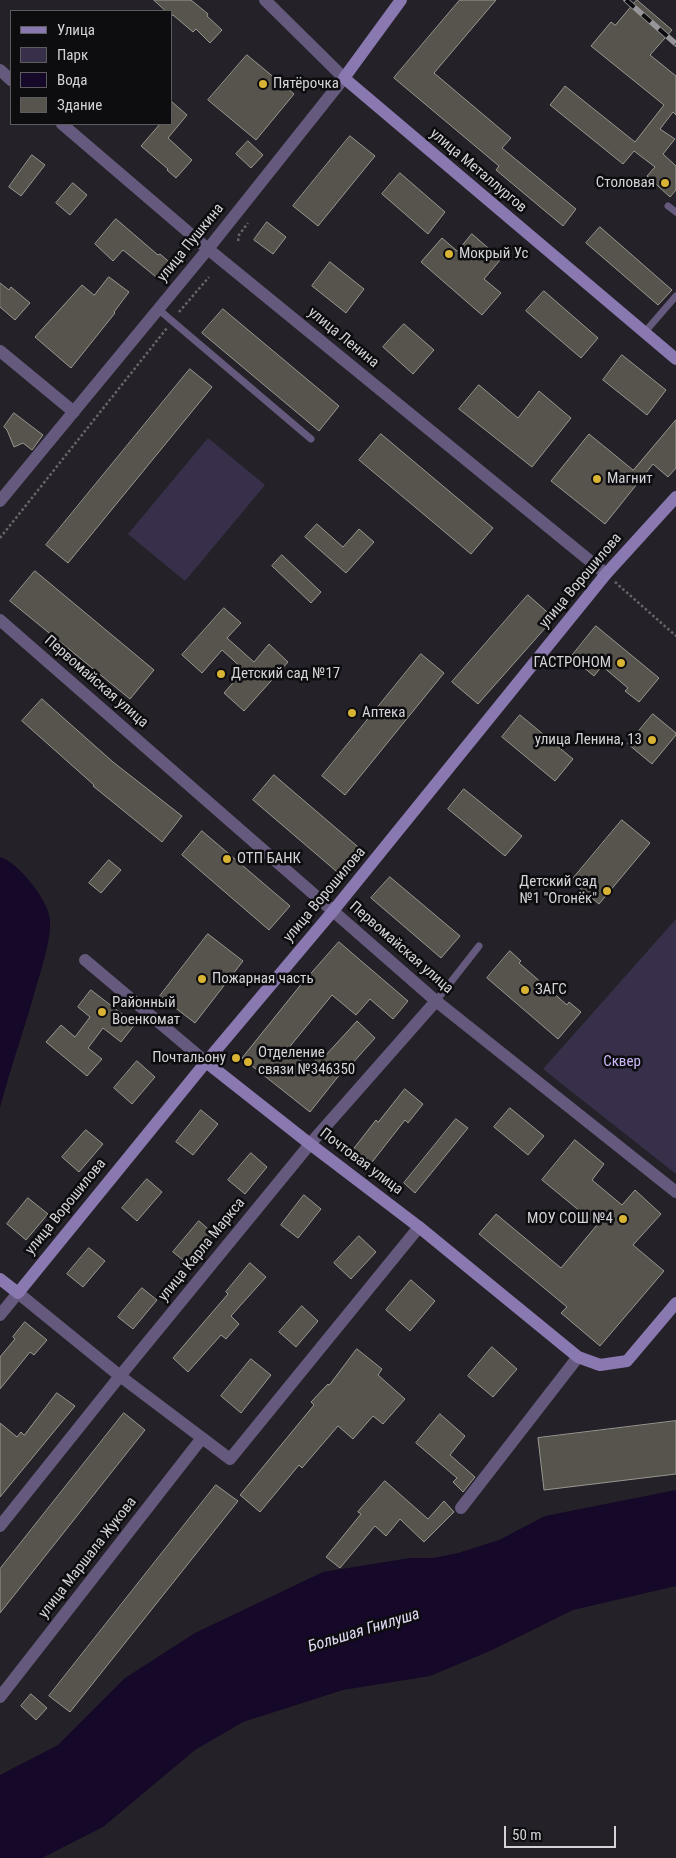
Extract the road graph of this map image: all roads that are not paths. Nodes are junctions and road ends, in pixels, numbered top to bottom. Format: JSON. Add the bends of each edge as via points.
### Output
{"nodes":[{"id":1,"x":265,"y":0,"type":"edge"},
{"id":2,"x":401,"y":0,"type":"edge"},
{"id":3,"x":0,"y":70,"type":"edge"},
{"id":4,"x":344,"y":78,"type":"junction"},
{"id":5,"x":10,"y":79,"type":"edge"},
{"id":6,"x":63,"y":125,"type":"edge"},
{"id":7,"x":668,"y":206,"type":"dead end"},
{"id":8,"x":676,"y":212,"type":"edge"},
{"id":9,"x":208,"y":249,"type":"junction"},
{"id":10,"x":676,"y":296,"type":"edge"},
{"id":11,"x":158,"y":309,"type":"junction"},
{"id":12,"x":644,"y":333,"type":"junction"},
{"id":13,"x":0,"y":351,"type":"edge"},
{"id":14,"x":676,"y":359,"type":"edge"},
{"id":15,"x":74,"y":412,"type":"junction"},
{"id":16,"x":312,"y":439,"type":"dead end"},
{"id":17,"x":676,"y":497,"type":"edge"},
{"id":18,"x":0,"y":501,"type":"edge"},
{"id":19,"x":606,"y":574,"type":"junction"},
{"id":20,"x":0,"y":620,"type":"edge"},
{"id":21,"x":333,"y":911,"type":"junction"},
{"id":22,"x":479,"y":946,"type":"dead end"},
{"id":23,"x":85,"y":960,"type":"dead end"},
{"id":24,"x":436,"y":1001,"type":"junction"},
{"id":25,"x":206,"y":1062,"type":"junction"},
{"id":26,"x":310,"y":1144,"type":"junction"},
{"id":27,"x":676,"y":1192,"type":"edge"},
{"id":28,"x":419,"y":1226,"type":"junction"},
{"id":29,"x":0,"y":1279,"type":"edge"},
{"id":30,"x":18,"y":1293,"type":"junction"},
{"id":31,"x":676,"y":1303,"type":"edge"},
{"id":32,"x":0,"y":1315,"type":"edge"},
{"id":33,"x":578,"y":1357,"type":"junction"},
{"id":34,"x":120,"y":1376,"type":"junction"},
{"id":35,"x":202,"y":1438,"type":"junction"},
{"id":36,"x":460,"y":1508,"type":"dead end"},
{"id":37,"x":0,"y":1526,"type":"edge"},
{"id":38,"x":0,"y":1697,"type":"edge"}],
"edges":[{"from":1,"to":4,"type":"street","name":"улица Металлургов"},
{"from":2,"to":4,"type":"main road","name":"улица Пушкина"},
{"from":3,"to":5,"type":"street"},
{"from":4,"to":9,"type":"street","name":"улица Пушкина"},
{"from":4,"to":12,"type":"main road","name":"улица Металлургов"},
{"from":6,"to":9,"type":"street","name":"улица Ленина"},
{"from":7,"to":8,"type":"lane"},
{"from":9,"to":11,"type":"street","name":"улица Пушкина"},
{"from":9,"to":19,"type":"street","name":"улица Ленина"},
{"from":10,"to":12,"type":"lane"},
{"from":11,"to":15,"type":"street","name":"улица Пушкина"},
{"from":11,"to":16,"type":"lane"},
{"from":12,"to":14,"type":"main road","name":"улица Металлургов"},
{"from":13,"to":15,"type":"street"},
{"from":15,"to":18,"type":"street","name":"улица Пушкина"},
{"from":17,"to":19,"type":"main road","name":"улица Ворошилова"},
{"from":19,"to":21,"type":"main road","name":"улица Ворошилова"},
{"from":20,"to":21,"type":"street","name":"Первомайская улица"},
{"from":21,"to":24,"type":"street","name":"Первомайская улица"},
{"from":21,"to":25,"type":"main road","name":"улица Ворошилова"},
{"from":22,"to":24,"type":"lane"},
{"from":23,"to":25,"type":"street","name":"Почтовая улица"},
{"from":24,"to":26,"type":"street","name":"улица Карла Маркса"},
{"from":24,"to":27,"type":"street","name":"Первомайская улица"},
{"from":25,"to":26,"type":"main road","name":"Почтовая улица"},
{"from":25,"to":30,"type":"main road","name":"улица Ворошилова"},
{"from":26,"to":28,"type":"main road","name":"Почтовая улица"},
{"from":26,"to":34,"type":"street","name":"улица Карла Маркса"},
{"from":28,"to":33,"type":"main road","name":"Почтовая улица"},
{"from":28,"to":35,"type":"street","via":[[230,1459]]},
{"from":29,"to":30,"type":"main road"},
{"from":30,"to":32,"type":"street","name":"улица Ворошилова"},
{"from":30,"to":34,"type":"street"},
{"from":31,"to":33,"type":"main road","name":"Почтовая улица","via":[[628,1361],[600,1365]]},
{"from":33,"to":36,"type":"street"},
{"from":34,"to":35,"type":"street"},
{"from":34,"to":37,"type":"street","name":"улица Карла Маркса"},
{"from":35,"to":38,"type":"street","name":"улица Маршала Жукова"}]}
